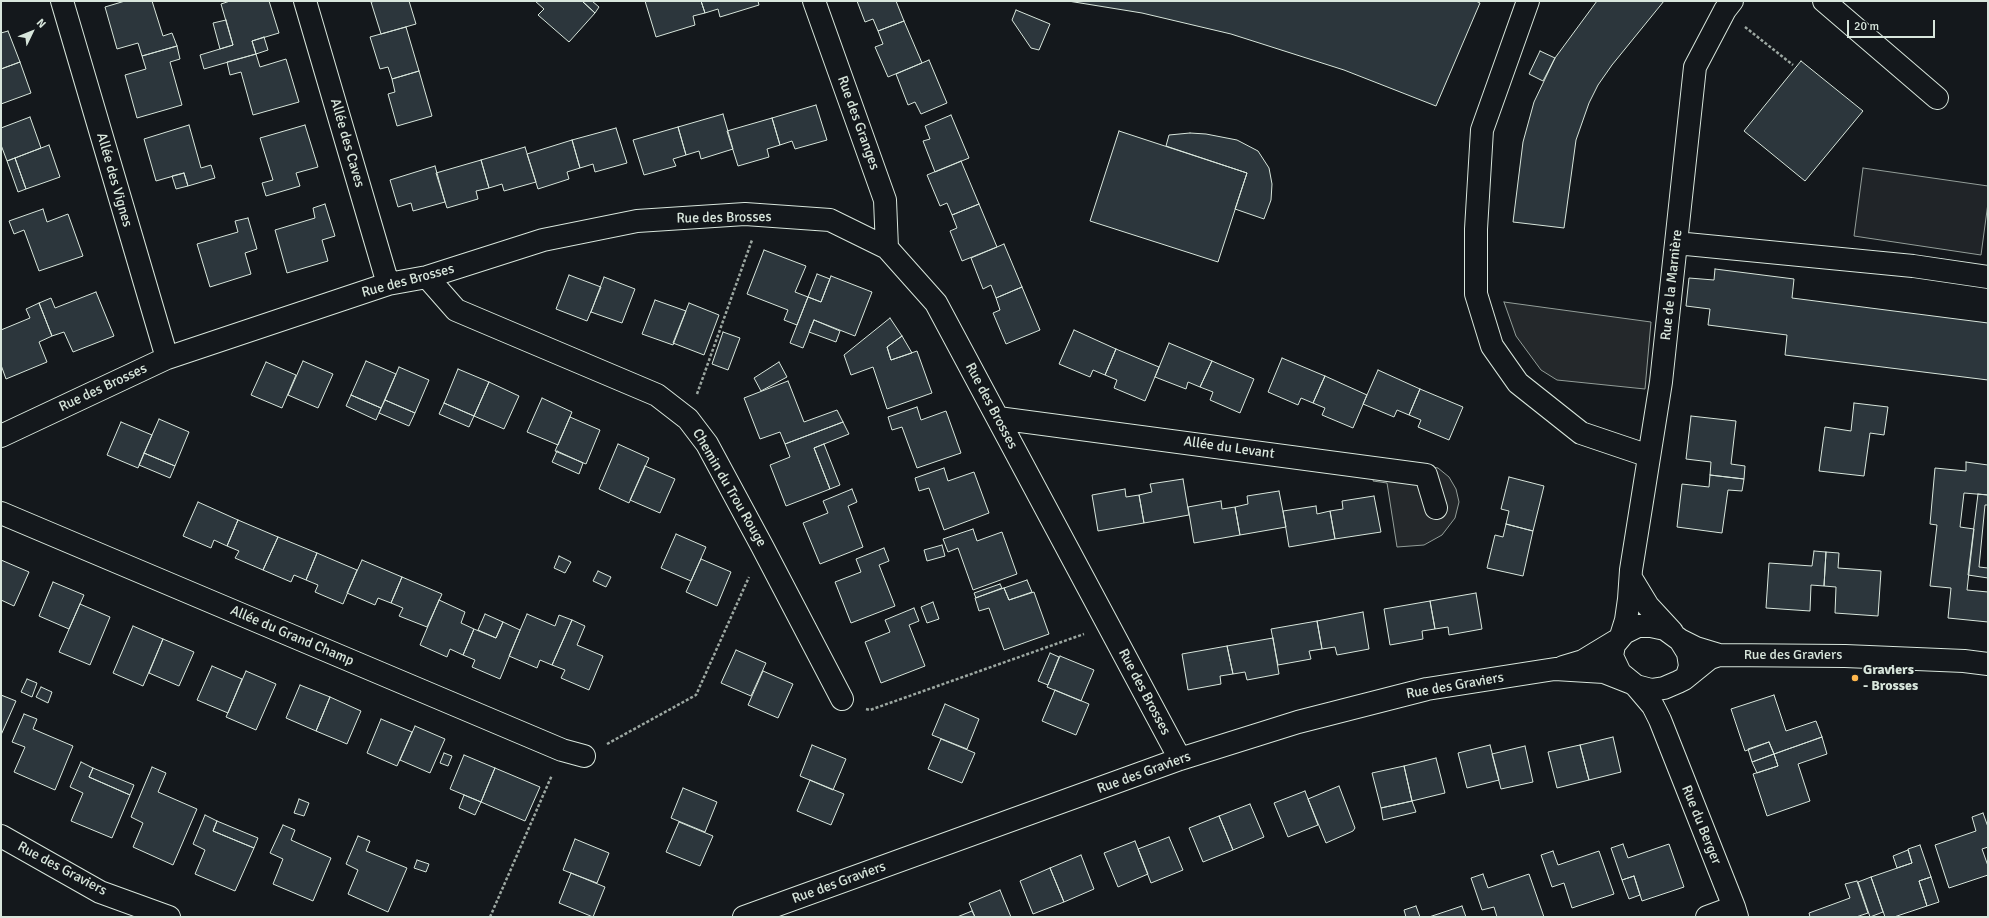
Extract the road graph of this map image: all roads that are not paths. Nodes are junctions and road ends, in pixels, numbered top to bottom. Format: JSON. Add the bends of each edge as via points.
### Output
{"nodes":[{"id":1,"x":62,"y":1,"type":"edge"},
{"id":2,"x":305,"y":1,"type":"edge"},
{"id":3,"x":814,"y":1,"type":"edge"},
{"id":4,"x":1528,"y":1,"type":"edge"},
{"id":5,"x":1824,"y":1,"type":"edge"},
{"id":6,"x":1728,"y":6,"type":"edge"},
{"id":7,"x":1938,"y":98,"type":"dead end"},
{"id":8,"x":1676,"y":243,"type":"junction"},
{"id":9,"x":887,"y":248,"type":"junction"},
{"id":10,"x":427,"y":277,"type":"junction"},
{"id":11,"x":1988,"y":277,"type":"edge"},
{"id":12,"x":388,"y":284,"type":"junction"},
{"id":13,"x":167,"y":358,"type":"junction"},
{"id":14,"x":998,"y":418,"type":"junction"},
{"id":15,"x":1,"y":436,"type":"edge"},
{"id":16,"x":1649,"y":456,"type":"junction"},
{"id":17,"x":1436,"y":508,"type":"dead end"},
{"id":18,"x":1,"y":513,"type":"edge"},
{"id":19,"x":1631,"y":578,"type":"junction"},
{"id":20,"x":1678,"y":637,"type":"junction"},
{"id":21,"x":1618,"y":639,"type":"junction"},
{"id":22,"x":1718,"y":655,"type":"junction"},
{"id":23,"x":1988,"y":664,"type":"edge"},
{"id":24,"x":1555,"y":670,"type":"junction"},
{"id":25,"x":1683,"y":679,"type":"junction"},
{"id":26,"x":1634,"y":684,"type":"junction"},
{"id":27,"x":842,"y":698,"type":"road end"},
{"id":28,"x":1669,"y":742,"type":"junction"},
{"id":29,"x":584,"y":756,"type":"road end"},
{"id":30,"x":1180,"y":759,"type":"junction"},
{"id":31,"x":1,"y":836,"type":"edge"},
{"id":32,"x":1735,"y":912,"type":"edge"},
{"id":33,"x":169,"y":917,"type":"edge"},
{"id":34,"x":744,"y":917,"type":"edge"},
{"id":35,"x":1707,"y":917,"type":"edge"}],
"edges":[{"from":1,"to":13,"type":"street","name":"Allée des Vignes"},
{"from":2,"to":12,"type":"street","name":"Allée des Caves"},
{"from":3,"to":9,"type":"street","name":"Rue des Granges","via":[[885,200]]},
{"from":4,"to":16,"type":"street","via":[[1482,130],[1476,229],[1476,294],[1492,346],[1518,383],[1581,433]]},
{"from":5,"to":7,"type":"street"},
{"from":6,"to":8,"type":"street","name":"Rue de la Marnière","via":[[1696,67]]},
{"from":8,"to":11,"type":"street","via":[[1913,266]]},
{"from":8,"to":16,"type":"street","name":"Rue de la Marnière","via":[[1661,382]]},
{"from":9,"to":10,"type":"street","name":"Rue des Brosses","via":[[830,220],[745,214],[637,221],[544,240]]},
{"from":9,"to":14,"type":"street","name":"Rue des Brosses","via":[[936,303]]},
{"from":10,"to":12,"type":"street","name":"Rue des Brosses"},
{"from":10,"to":27,"type":"street","name":"Chemin du Trou Rouge","via":[[456,310],[657,394],[688,419],[707,444]]},
{"from":12,"to":13,"type":"street","name":"Rue des Brosses"},
{"from":13,"to":15,"type":"street","name":"Rue des Brosses"},
{"from":14,"to":17,"type":"street","name":"Allée du Levant","via":[[1426,475]]},
{"from":14,"to":30,"type":"street","name":"Rue des Brosses"},
{"from":16,"to":19,"type":"street","name":"Rue de la Marnière"},
{"from":18,"to":29,"type":"street","name":"Allée du Grand Champ","via":[[562,750]]},
{"from":19,"to":20,"type":"street","via":[[1648,606]]},
{"from":19,"to":21,"type":"street","name":"Rue de la Marnière","via":[[1627,615]]},
{"from":20,"to":21,"type":"street","via":[[1665,629],[1645,626],[1632,628]]},
{"from":20,"to":22,"type":"street","name":"Rue des Graviers","via":[[1696,648]]},
{"from":20,"to":25,"type":"street","via":[[1688,653],[1690,666]]},
{"from":21,"to":24,"type":"street","name":"Rue des Graviers","via":[[1582,661]]},
{"from":21,"to":26,"type":"street","via":[[1612,650],[1614,662],[1620,673]]},
{"from":22,"to":23,"type":"street","name":"Rue des Graviers","via":[[1845,656]]},
{"from":22,"to":25,"type":"street","via":[[1710,658]]},
{"from":24,"to":26,"type":"street","name":"Rue des Graviers","via":[[1604,672]]},
{"from":24,"to":30,"type":"street","name":"Rue des Graviers","via":[[1427,689],[1298,722]]},
{"from":25,"to":26,"type":"street","via":[[1664,688],[1651,690]]},
{"from":25,"to":28,"type":"street","name":"Rue du Berger","via":[[1673,692],[1668,716]]},
{"from":26,"to":28,"type":"street","name":"Rue du Berger","via":[[1653,706]]},
{"from":28,"to":32,"type":"street","name":"Rue du Berger"},
{"from":30,"to":34,"type":"street","name":"Rue des Graviers"},
{"from":31,"to":33,"type":"street","name":"Rue des Graviers","via":[[100,892]]},
{"from":32,"to":35,"type":"street"}]}
